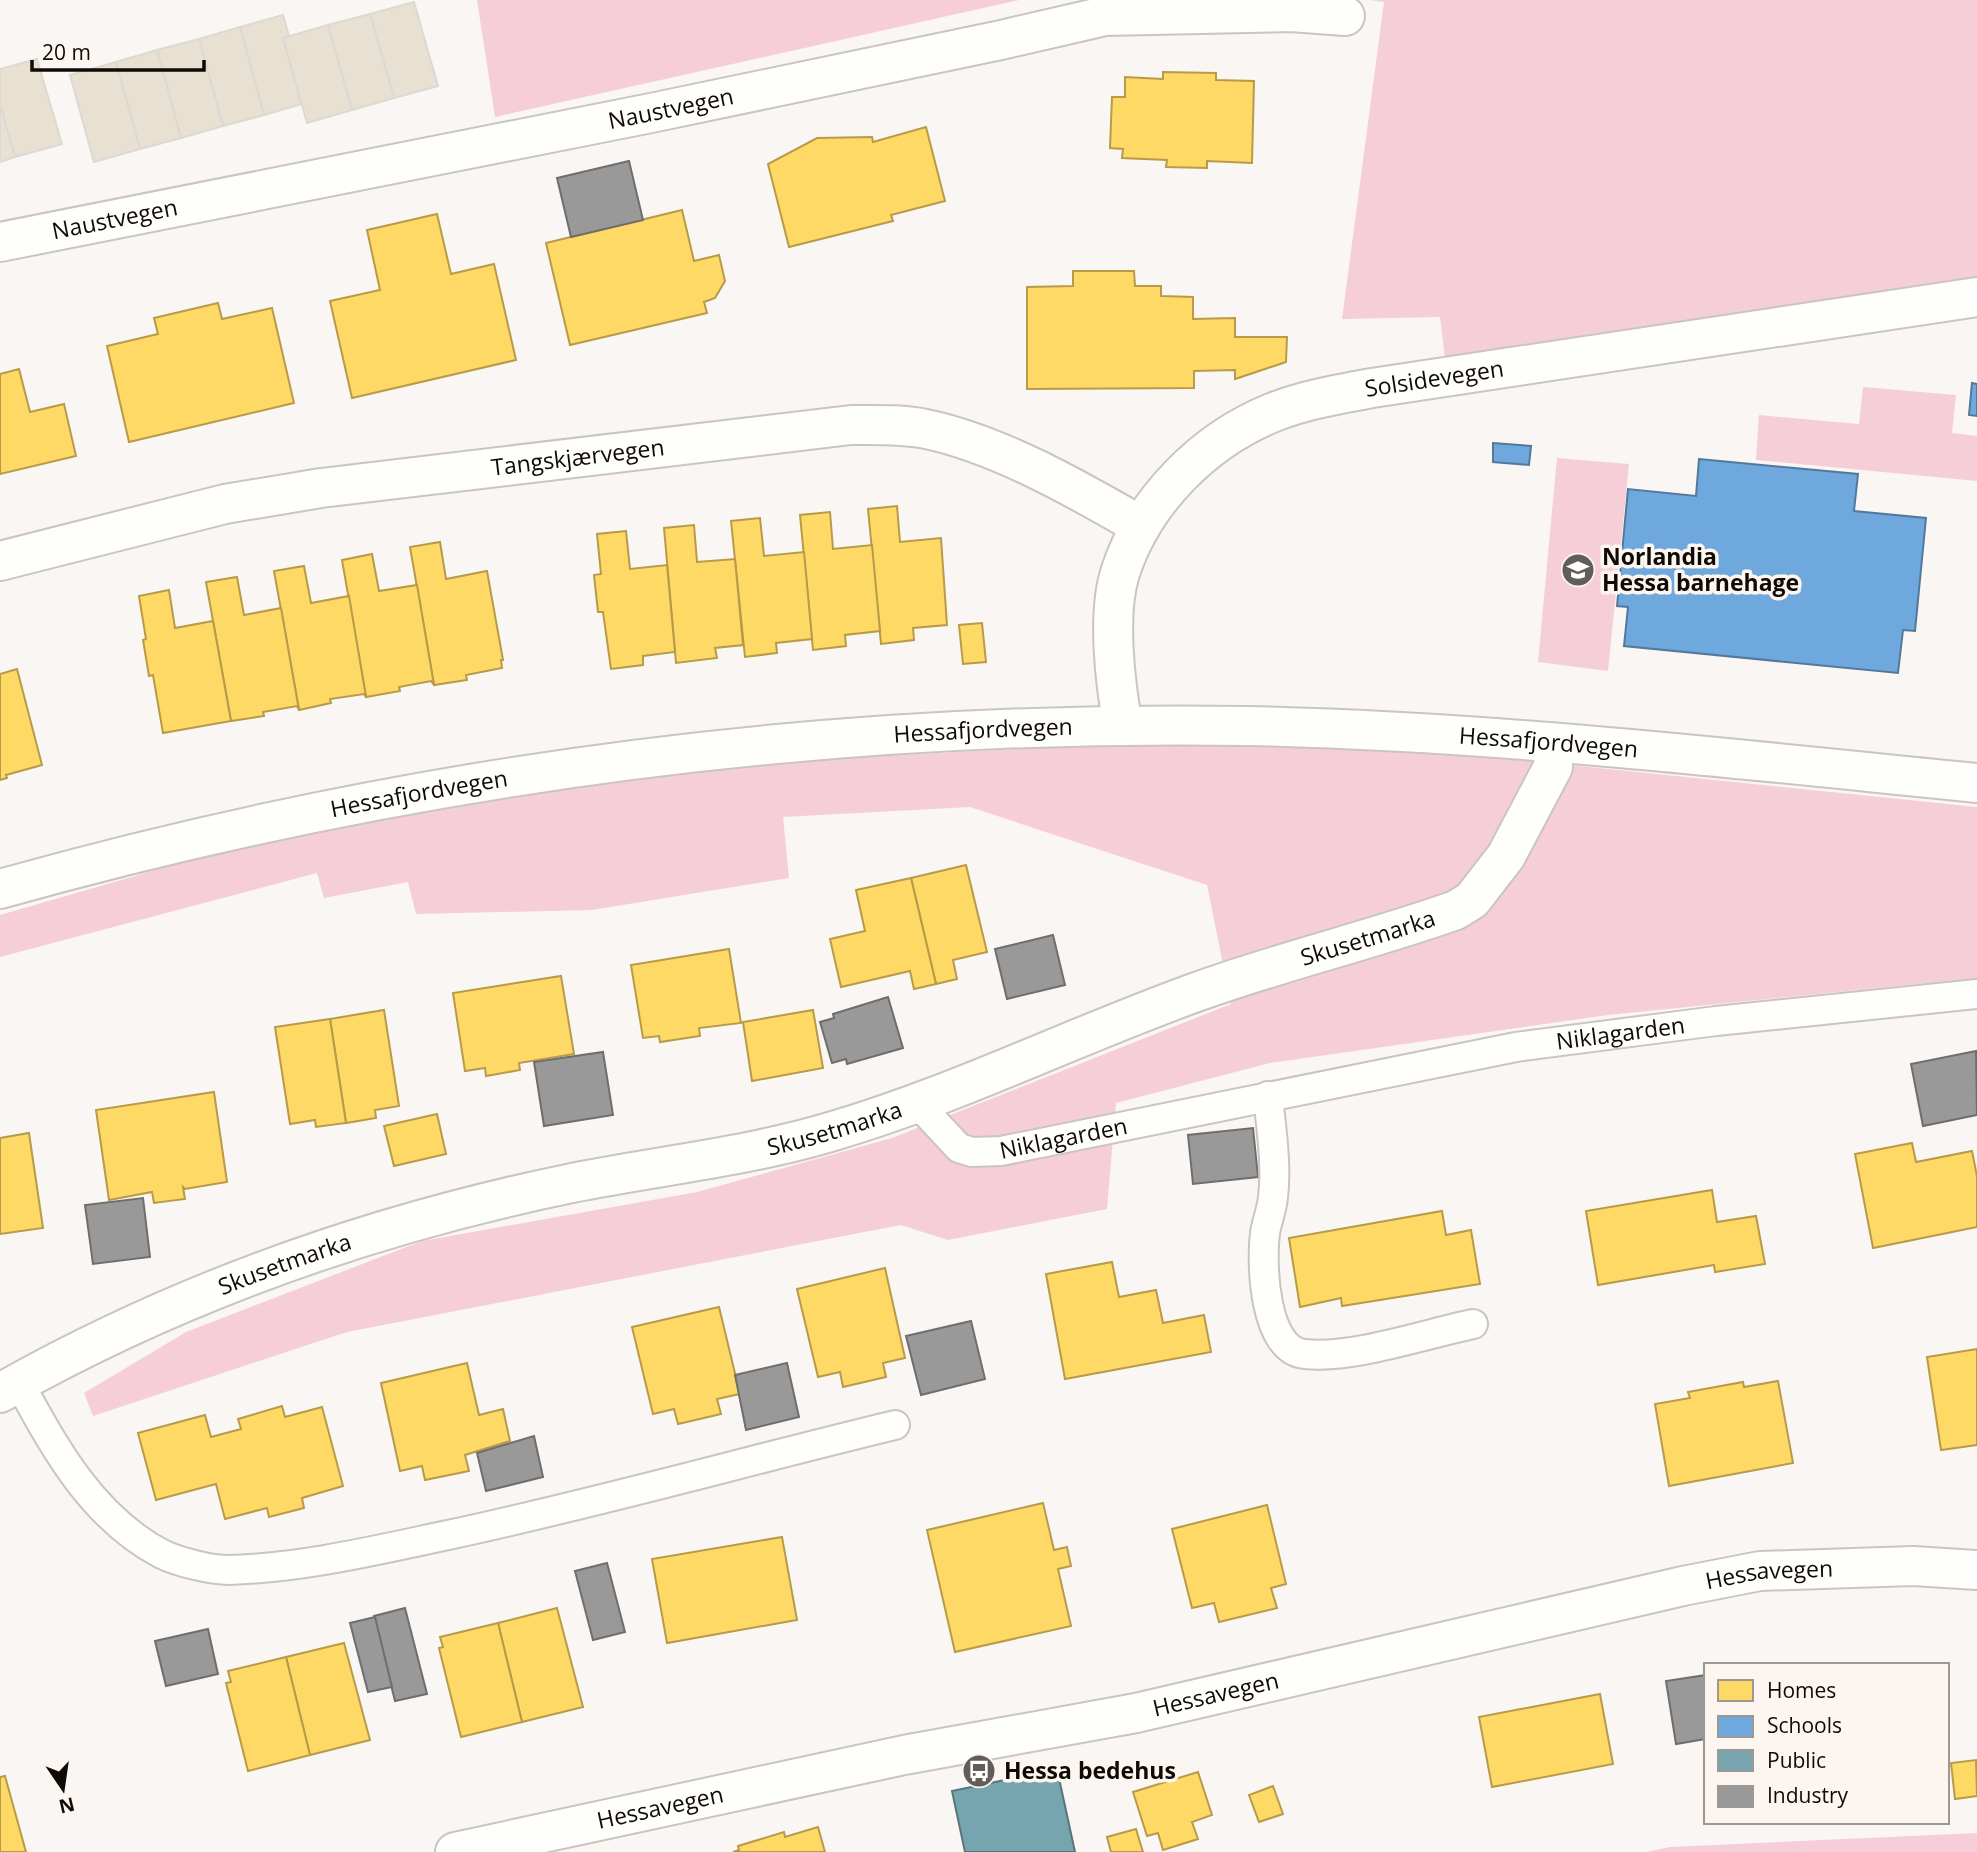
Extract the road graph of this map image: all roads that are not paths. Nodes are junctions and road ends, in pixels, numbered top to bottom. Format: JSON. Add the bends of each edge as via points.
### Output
{"nodes":[{"id":1,"x":1345,"y":16,"type":"dead end"},
{"id":2,"x":0,"y":242,"type":"edge"},
{"id":3,"x":1977,"y":297,"type":"edge"},
{"id":4,"x":1141,"y":526,"type":"junction"},
{"id":5,"x":0,"y":561,"type":"edge"},
{"id":6,"x":1123,"y":726,"type":"junction"},
{"id":7,"x":1553,"y":744,"type":"junction"},
{"id":8,"x":1977,"y":783,"type":"edge"},
{"id":9,"x":0,"y":889,"type":"edge"},
{"id":10,"x":1977,"y":994,"type":"edge"},
{"id":11,"x":1268,"y":1096,"type":"junction"},
{"id":12,"x":917,"y":1103,"type":"junction"},
{"id":13,"x":1472,"y":1324,"type":"dead end"},
{"id":14,"x":9,"y":1387,"type":"edge"},
{"id":15,"x":895,"y":1425,"type":"dead end"},
{"id":16,"x":1977,"y":1570,"type":"edge"},
{"id":17,"x":455,"y":1852,"type":"edge"}],
"edges":[{"from":1,"to":2,"type":"street","name":"Naustvegen","via":[[1291,12],[1105,16],[664,111]]},
{"from":3,"to":4,"type":"street","name":"Solsidevegen","via":[[1316,398],[1273,412],[1234,432],[1190,466],[1158,499]]},
{"from":4,"to":5,"type":"street","name":"Tangskjærvegen","via":[[1012,459],[960,438],[924,428],[851,425],[239,501]]},
{"from":4,"to":6,"type":"street","name":"Solsidevegen","via":[[1119,574],[1114,616]]},
{"from":6,"to":7,"type":"street","name":"Hessafjordvegen","via":[[1252,726]]},
{"from":6,"to":9,"type":"street","name":"Hessafjordvegen","via":[[814,740],[521,775],[277,818]]},
{"from":7,"to":8,"type":"street","name":"Hessafjordvegen"},
{"from":7,"to":12,"type":"street","name":"Skusetmarka","via":[[1553,766],[1506,856],[1472,900],[1456,910],[1192,994]]},
{"from":10,"to":11,"type":"lane","name":"Niklagarden","via":[[1516,1047]]},
{"from":11,"to":12,"type":"lane","name":"Niklagarden","via":[[1069,1139],[972,1152],[959,1147]]},
{"from":11,"to":13,"type":"lane","via":[[1273,1195],[1264,1260],[1268,1305],[1282,1340],[1293,1351],[1305,1354],[1344,1352]]},
{"from":12,"to":14,"type":"street","name":"Skusetmarka","via":[[779,1145],[570,1183],[414,1220],[179,1304]]},
{"from":14,"to":15,"type":"lane","name":"Skusetmarka","via":[[71,1471],[134,1536],[164,1555],[226,1570],[322,1559],[570,1509]]},
{"from":16,"to":17,"type":"street","name":"Hessavegen","via":[[1913,1566],[1760,1571],[1136,1713],[904,1755]]}]}
